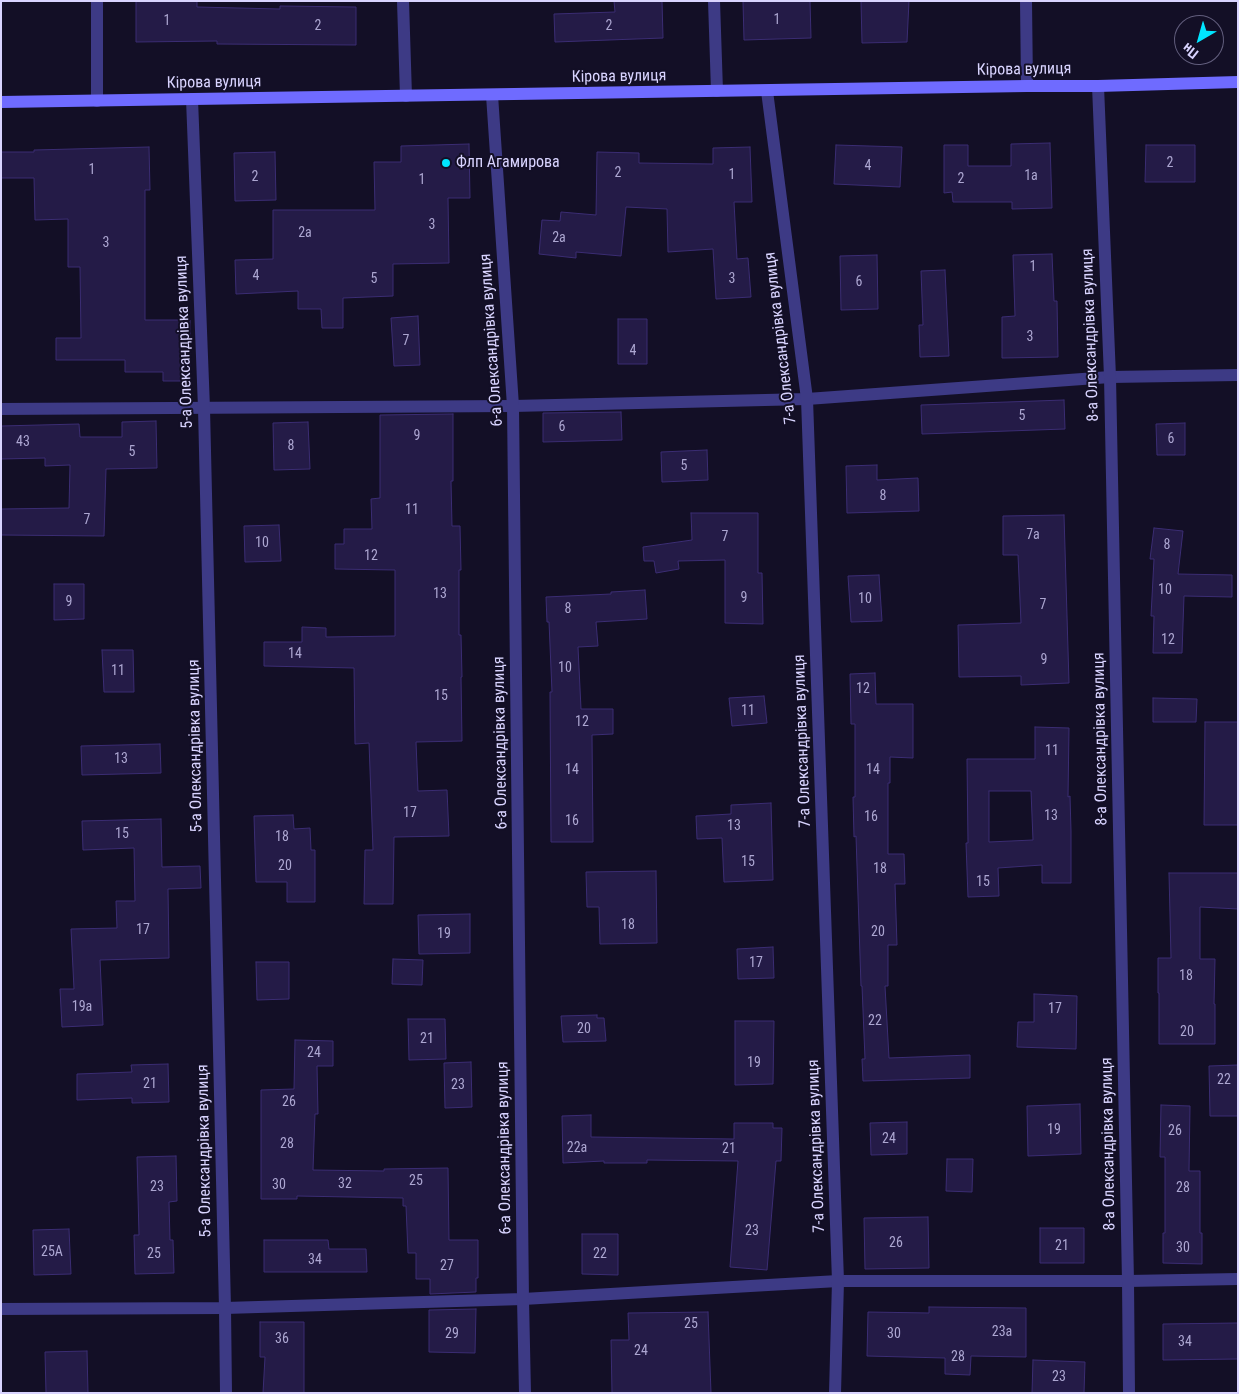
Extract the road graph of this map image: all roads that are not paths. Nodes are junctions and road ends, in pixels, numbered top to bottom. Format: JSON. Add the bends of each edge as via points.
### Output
{"nodes":[{"id":1,"x":97,"y":1,"type":"edge"},
{"id":2,"x":402,"y":1,"type":"edge"},
{"id":3,"x":714,"y":1,"type":"edge"},
{"id":4,"x":1026,"y":1,"type":"edge"},
{"id":5,"x":1238,"y":82,"type":"edge"},
{"id":6,"x":1027,"y":86,"type":"junction"},
{"id":7,"x":1098,"y":86,"type":"junction"},
{"id":8,"x":767,"y":91,"type":"junction"},
{"id":9,"x":717,"y":92,"type":"junction"},
{"id":10,"x":492,"y":95,"type":"junction"},
{"id":11,"x":406,"y":96,"type":"junction"},
{"id":12,"x":192,"y":99,"type":"junction"},
{"id":13,"x":97,"y":101,"type":"junction"},
{"id":14,"x":1,"y":102,"type":"edge"},
{"id":15,"x":1238,"y":375,"type":"edge"},
{"id":16,"x":1110,"y":376,"type":"junction"},
{"id":17,"x":807,"y":399,"type":"junction"},
{"id":18,"x":513,"y":406,"type":"junction"},
{"id":19,"x":204,"y":408,"type":"junction"},
{"id":20,"x":1,"y":409,"type":"edge"},
{"id":21,"x":1238,"y":1279,"type":"edge"},
{"id":22,"x":838,"y":1281,"type":"junction"},
{"id":23,"x":1128,"y":1281,"type":"junction"},
{"id":24,"x":523,"y":1299,"type":"junction"},
{"id":25,"x":225,"y":1308,"type":"junction"},
{"id":26,"x":1,"y":1310,"type":"edge"},
{"id":27,"x":226,"y":1393,"type":"edge"},
{"id":28,"x":525,"y":1393,"type":"edge"},
{"id":29,"x":835,"y":1393,"type":"edge"},
{"id":30,"x":1129,"y":1393,"type":"edge"}],
"edges":[{"from":1,"to":13,"type":"street"},
{"from":2,"to":11,"type":"street"},
{"from":3,"to":9,"type":"street"},
{"from":4,"to":6,"type":"street"},
{"from":5,"to":7,"type":"street","name":"Кірова вулиця"},
{"from":6,"to":7,"type":"street","name":"Кірова вулиця"},
{"from":6,"to":8,"type":"street","name":"Кірова вулиця"},
{"from":7,"to":16,"type":"street","name":"8-а Олександрівка вулиця"},
{"from":8,"to":9,"type":"street","name":"Кірова вулиця"},
{"from":8,"to":17,"type":"street","name":"7-а Олександрівка вулиця"},
{"from":9,"to":10,"type":"street","name":"Кірова вулиця"},
{"from":10,"to":11,"type":"street","name":"Кірова вулиця"},
{"from":10,"to":18,"type":"street","name":"6-а Олександрівка вулиця"},
{"from":11,"to":12,"type":"street","name":"Кірова вулиця"},
{"from":12,"to":13,"type":"street","name":"Кірова вулиця"},
{"from":12,"to":19,"type":"street","name":"5-а Олександрівка вулиця"},
{"from":13,"to":14,"type":"street","name":"Кірова вулиця"},
{"from":15,"to":16,"type":"street"},
{"from":16,"to":17,"type":"street"},
{"from":16,"to":23,"type":"street","name":"8-а Олександрівка вулиця"},
{"from":17,"to":18,"type":"street"},
{"from":17,"to":22,"type":"street","name":"7-а Олександрівка вулиця"},
{"from":18,"to":19,"type":"street"},
{"from":18,"to":24,"type":"street","name":"6-а Олександрівка вулиця"},
{"from":19,"to":20,"type":"street"},
{"from":19,"to":25,"type":"street","name":"5-а Олександрівка вулиця"},
{"from":21,"to":23,"type":"street"},
{"from":22,"to":23,"type":"street"},
{"from":22,"to":24,"type":"street"},
{"from":22,"to":29,"type":"street","name":"7-а Олександрівка вулиця"},
{"from":23,"to":30,"type":"street","name":"8-а Олександрівка вулиця"},
{"from":24,"to":25,"type":"street"},
{"from":24,"to":28,"type":"street","name":"6-а Олександрівка вулиця"},
{"from":25,"to":26,"type":"street"},
{"from":25,"to":27,"type":"street","name":"5-а Олександрівка вулиця"}]}
